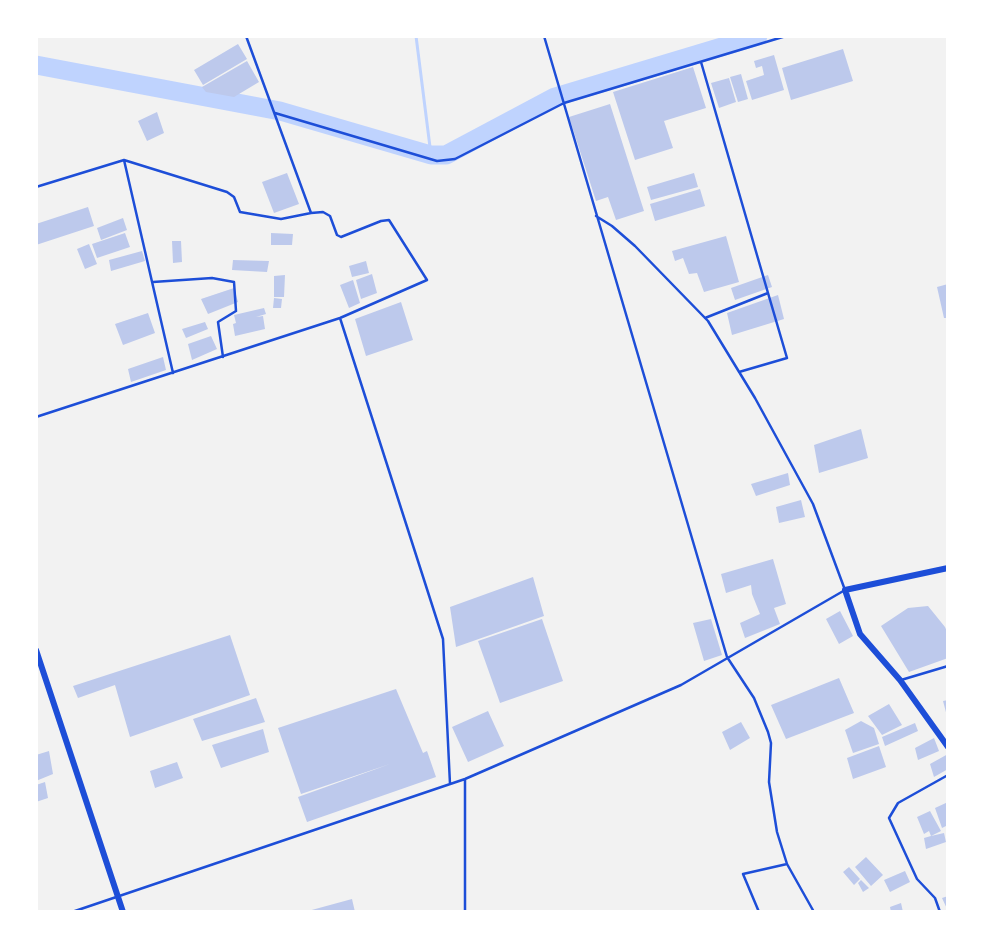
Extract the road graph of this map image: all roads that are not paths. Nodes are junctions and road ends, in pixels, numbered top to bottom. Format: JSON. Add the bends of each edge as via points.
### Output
{"nodes":[{"id":1,"x":246,"y":36,"type":"edge"},
{"id":2,"x":544,"y":36,"type":"edge"},
{"id":3,"x":786,"y":36,"type":"edge"},
{"id":4,"x":701,"y":62,"type":"junction"},
{"id":5,"x":564,"y":103,"type":"junction"},
{"id":6,"x":275,"y":113,"type":"junction"},
{"id":7,"x":124,"y":160,"type":"junction"},
{"id":8,"x":36,"y":188,"type":"edge"},
{"id":9,"x":311,"y":213,"type":"junction"},
{"id":10,"x":596,"y":216,"type":"junction"},
{"id":11,"x":153,"y":282,"type":"junction"},
{"id":12,"x":768,"y":293,"type":"junction"},
{"id":13,"x":340,"y":318,"type":"junction"},
{"id":14,"x":705,"y":318,"type":"junction"},
{"id":15,"x":223,"y":357,"type":"junction"},
{"id":16,"x":739,"y":372,"type":"junction"},
{"id":17,"x":173,"y":373,"type":"junction"},
{"id":18,"x":36,"y":417,"type":"edge"},
{"id":19,"x":948,"y":568,"type":"edge"},
{"id":20,"x":845,"y":590,"type":"junction"},
{"id":21,"x":36,"y":650,"type":"edge"},
{"id":22,"x":727,"y":657,"type":"junction"},
{"id":23,"x":948,"y":666,"type":"edge"},
{"id":24,"x":900,"y":680,"type":"junction"},
{"id":25,"x":948,"y":747,"type":"edge"},
{"id":26,"x":948,"y":774,"type":"edge"},
{"id":27,"x":465,"y":779,"type":"junction"},
{"id":28,"x":450,"y":784,"type":"junction"},
{"id":29,"x":787,"y":864,"type":"junction"},
{"id":30,"x":118,"y":897,"type":"junction"},
{"id":31,"x":72,"y":912,"type":"edge"},
{"id":32,"x":123,"y":912,"type":"edge"},
{"id":33,"x":465,"y":912,"type":"edge"},
{"id":34,"x":759,"y":912,"type":"edge"},
{"id":35,"x":814,"y":912,"type":"edge"},
{"id":36,"x":940,"y":912,"type":"edge"}],
"edges":[{"from":1,"to":6,"type":"lane"},
{"from":2,"to":5,"type":"lane"},
{"from":3,"to":4,"type":"lane"},
{"from":4,"to":5,"type":"lane"},
{"from":4,"to":12,"type":"lane"},
{"from":5,"to":6,"type":"lane","via":[[455,159],[437,161]]},
{"from":5,"to":10,"type":"lane"},
{"from":6,"to":9,"type":"lane"},
{"from":7,"to":8,"type":"lane"},
{"from":7,"to":9,"type":"lane","via":[[226,192],[234,197],[240,212],[281,219]]},
{"from":7,"to":11,"type":"lane"},
{"from":9,"to":13,"type":"lane","via":[[323,212],[330,216],[337,235],[341,237],[381,220],[389,220],[427,280]]},
{"from":10,"to":14,"type":"lane","via":[[635,246]]},
{"from":10,"to":22,"type":"lane"},
{"from":11,"to":15,"type":"lane","via":[[212,278],[234,282],[236,310],[218,322]]},
{"from":11,"to":17,"type":"lane"},
{"from":12,"to":14,"type":"lane"},
{"from":12,"to":16,"type":"lane","via":[[787,358]]},
{"from":13,"to":15,"type":"lane"},
{"from":13,"to":28,"type":"lane","via":[[443,639]]},
{"from":14,"to":16,"type":"lane"},
{"from":15,"to":17,"type":"lane"},
{"from":16,"to":20,"type":"lane","via":[[813,504]]},
{"from":17,"to":18,"type":"lane"},
{"from":19,"to":20,"type":"street"},
{"from":20,"to":22,"type":"lane"},
{"from":20,"to":24,"type":"street","via":[[860,634]]},
{"from":21,"to":30,"type":"street"},
{"from":22,"to":27,"type":"lane","via":[[681,685]]},
{"from":22,"to":29,"type":"lane","via":[[754,698],[768,732],[771,743],[769,782],[777,832]]},
{"from":23,"to":24,"type":"lane"},
{"from":24,"to":25,"type":"street"},
{"from":26,"to":36,"type":"lane","via":[[898,803],[889,818],[917,878],[935,898]]},
{"from":27,"to":28,"type":"lane"},
{"from":27,"to":33,"type":"lane"},
{"from":28,"to":30,"type":"lane"},
{"from":29,"to":34,"type":"lane","via":[[743,874]]},
{"from":29,"to":35,"type":"lane"},
{"from":30,"to":31,"type":"lane"},
{"from":30,"to":32,"type":"street"}]}
